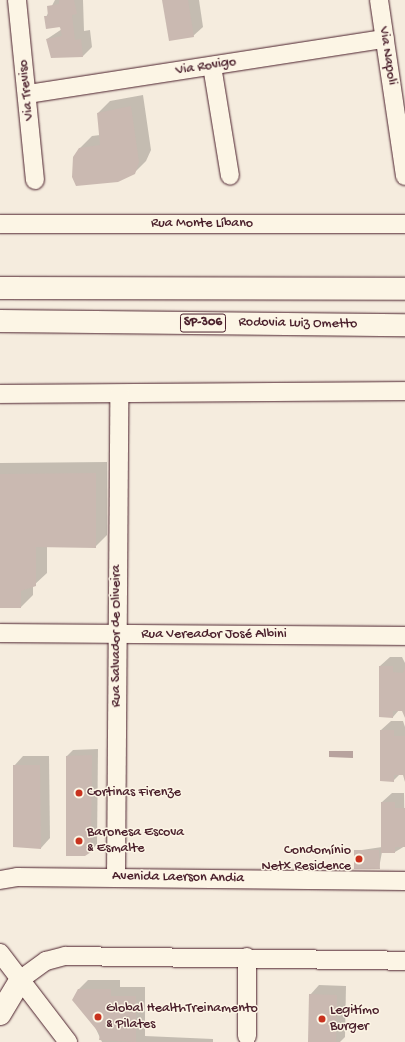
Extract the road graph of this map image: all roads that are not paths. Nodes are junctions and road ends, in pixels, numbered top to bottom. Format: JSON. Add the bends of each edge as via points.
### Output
{"nodes":[{"id":1,"x":17,"y":0,"type":"edge"},
{"id":2,"x":379,"y":0,"type":"edge"},
{"id":3,"x":385,"y":39,"type":"junction"},
{"id":4,"x":212,"y":66,"type":"junction"},
{"id":5,"x":28,"y":94,"type":"junction"},
{"id":6,"x":404,"y":168,"type":"edge"},
{"id":7,"x":230,"y":176,"type":"dead end"},
{"id":8,"x":35,"y":180,"type":"dead end"},
{"id":9,"x":0,"y":224,"type":"edge"},
{"id":10,"x":405,"y":224,"type":"edge"},
{"id":11,"x":0,"y":288,"type":"edge"},
{"id":12,"x":405,"y":289,"type":"edge"},
{"id":13,"x":0,"y":321,"type":"edge"},
{"id":14,"x":405,"y":325,"type":"edge"},
{"id":15,"x":405,"y":391,"type":"edge"},
{"id":16,"x":0,"y":394,"type":"edge"},
{"id":17,"x":119,"y":394,"type":"junction"},
{"id":18,"x":0,"y":633,"type":"edge"},
{"id":19,"x":117,"y":634,"type":"junction"},
{"id":20,"x":405,"y":636,"type":"edge"},
{"id":21,"x":116,"y":878,"type":"junction"},
{"id":22,"x":0,"y":880,"type":"edge"},
{"id":23,"x":405,"y":881,"type":"edge"},
{"id":24,"x":0,"y":952,"type":"edge"},
{"id":25,"x":247,"y":957,"type":"junction"},
{"id":26,"x":405,"y":962,"type":"edge"},
{"id":27,"x":21,"y":979,"type":"junction"},
{"id":28,"x":0,"y":1014,"type":"edge"},
{"id":29,"x":247,"y":1036,"type":"dead end"},
{"id":30,"x":68,"y":1042,"type":"edge"}],
"edges":[{"from":1,"to":5,"type":"street","name":"Via Treviso"},
{"from":2,"to":3,"type":"street","name":"Via Napoli"},
{"from":3,"to":4,"type":"street","name":"Via Rovigo"},
{"from":3,"to":6,"type":"street","name":"Via Napoli"},
{"from":4,"to":5,"type":"street","name":"Via Rovigo"},
{"from":4,"to":7,"type":"street"},
{"from":5,"to":8,"type":"street","name":"Via Treviso"},
{"from":9,"to":10,"type":"street","name":"Rua Monte Líbano"},
{"from":11,"to":12,"type":"main road"},
{"from":13,"to":14,"type":"main road","name":"Rodovia Luiz Ometto","number":"SP-306"},
{"from":15,"to":17,"type":"street"},
{"from":16,"to":17,"type":"street"},
{"from":17,"to":19,"type":"street","name":"Rua Salvador de Oliveira"},
{"from":18,"to":19,"type":"street","name":"Rua Vereador José Albini"},
{"from":19,"to":20,"type":"street","name":"Rua Vereador José Albini"},
{"from":19,"to":21,"type":"street","name":"Rua Salvador de Oliveira"},
{"from":21,"to":22,"type":"street","name":"Avenida Laerson Andia"},
{"from":21,"to":23,"type":"street","name":"Avenida Laerson Andia"},
{"from":24,"to":27,"type":"street"},
{"from":25,"to":26,"type":"street"},
{"from":25,"to":27,"type":"street","via":[[65,956],[46,962]]},
{"from":25,"to":29,"type":"street"},
{"from":27,"to":28,"type":"main road"},
{"from":27,"to":30,"type":"street"}]}
